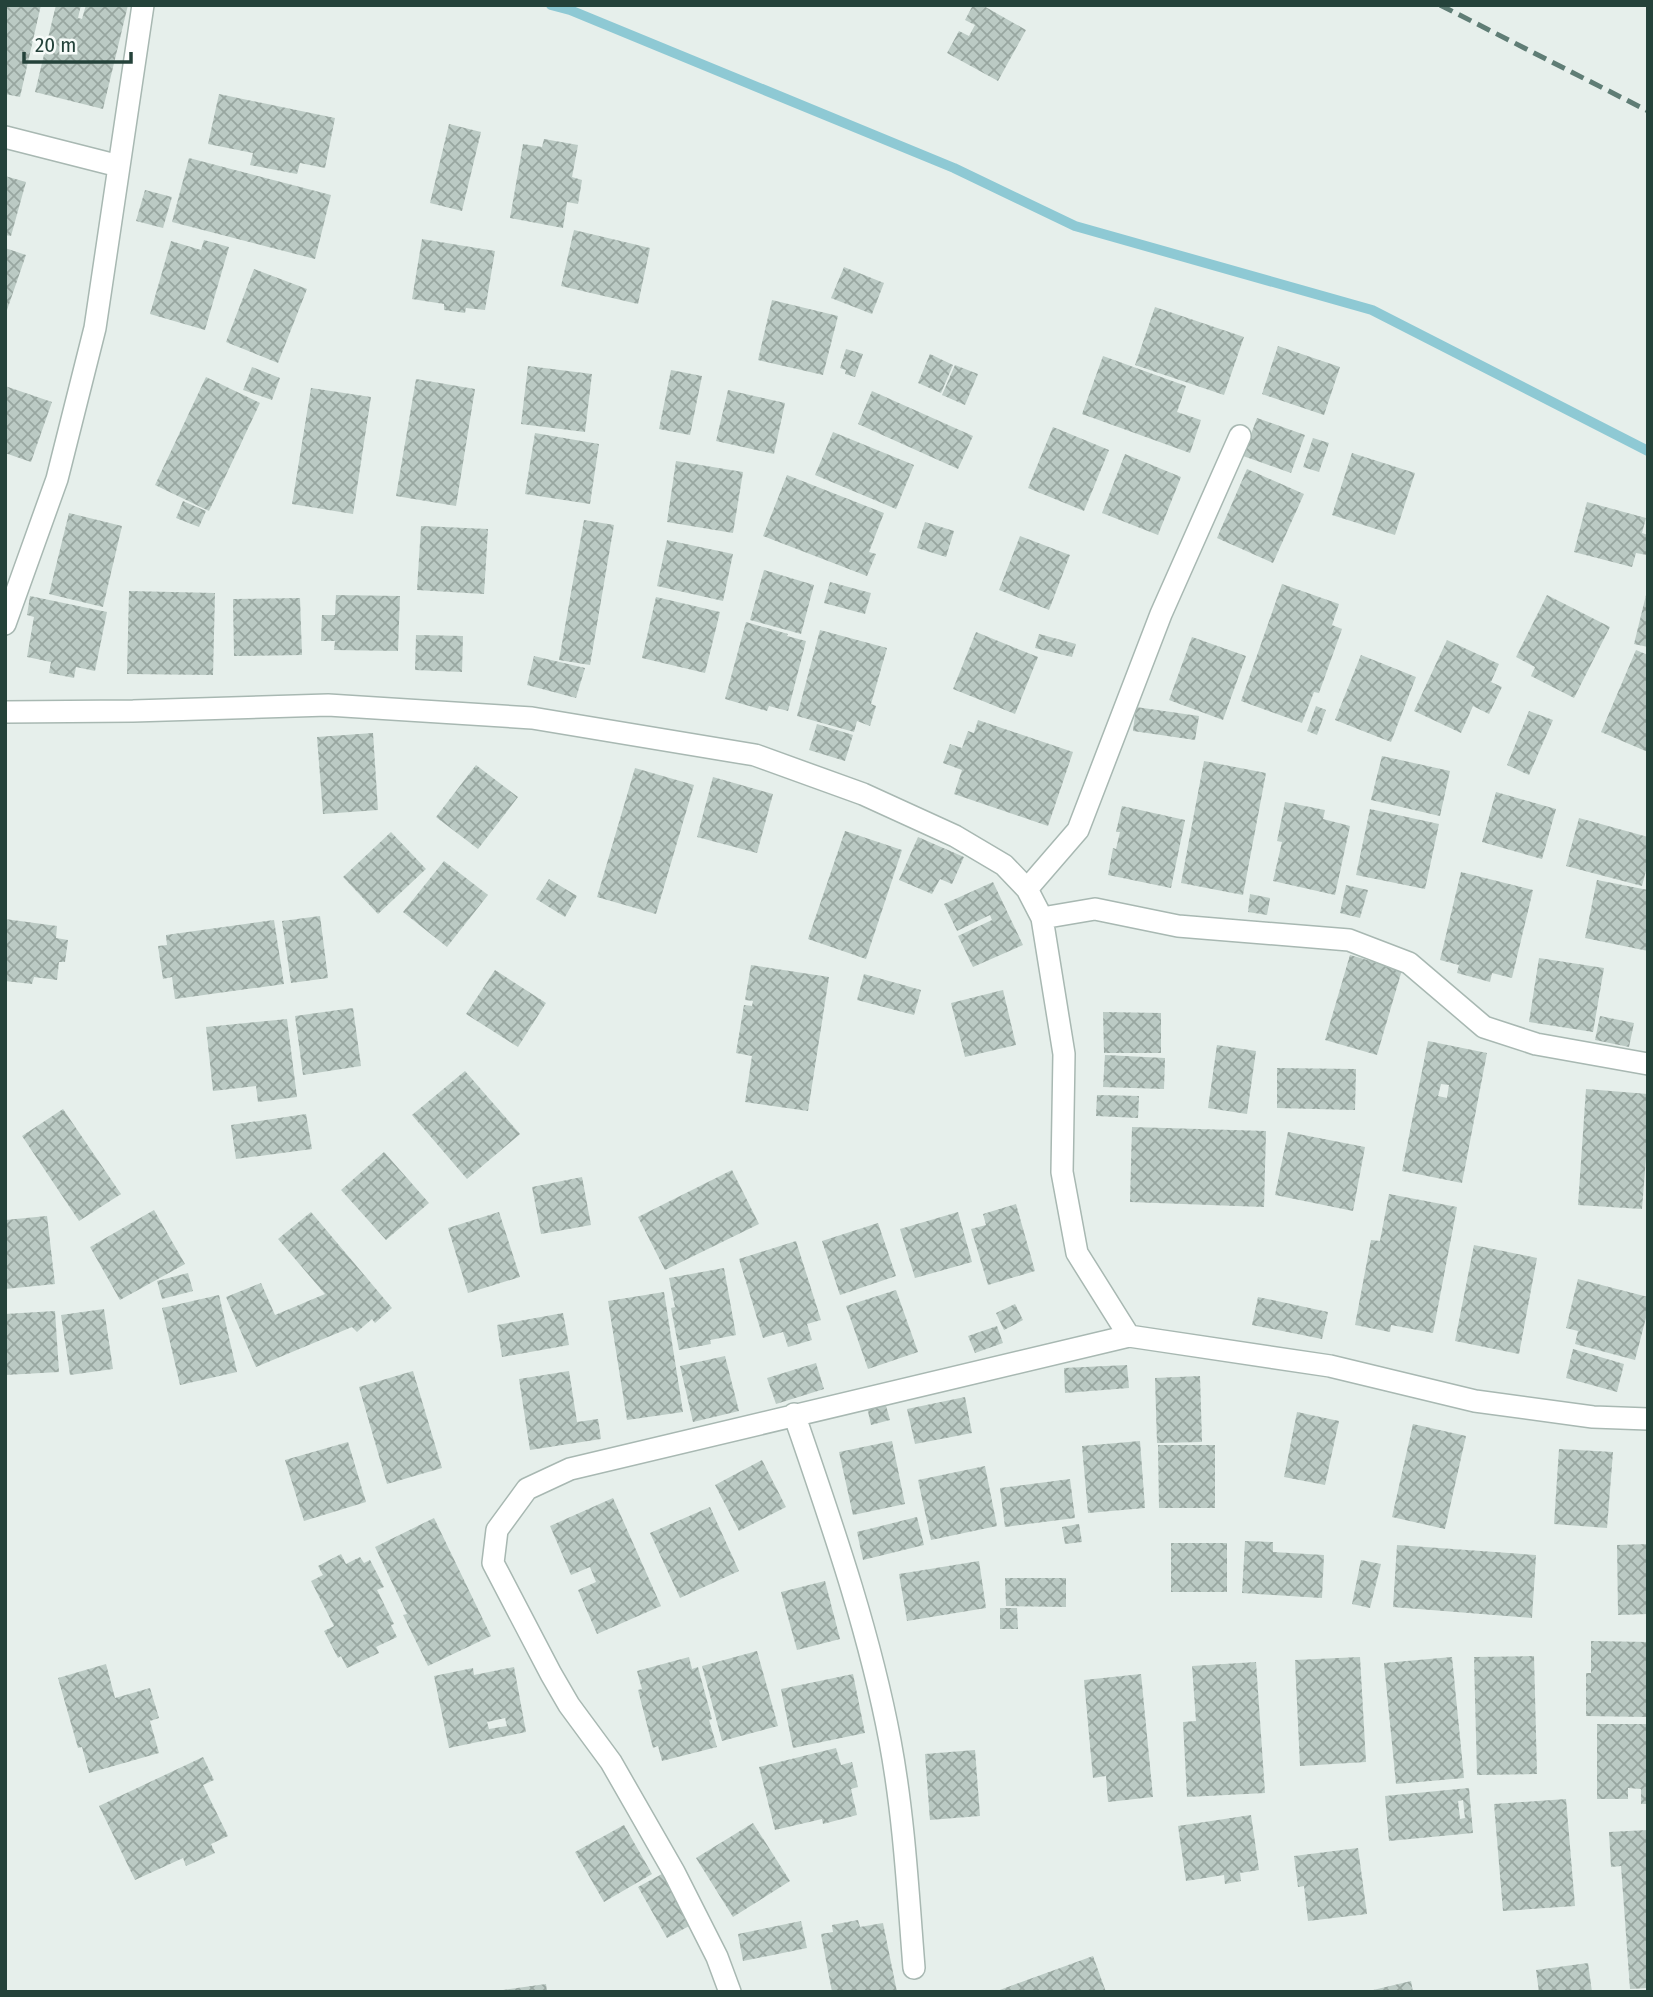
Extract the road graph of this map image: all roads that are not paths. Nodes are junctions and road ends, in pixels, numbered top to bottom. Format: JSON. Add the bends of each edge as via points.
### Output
{"nodes":[{"id":1,"x":143,"y":5,"type":"edge"},
{"id":2,"x":5,"y":137,"type":"edge"},
{"id":3,"x":120,"y":166,"type":"junction"},
{"id":4,"x":1240,"y":436,"type":"dead end"},
{"id":5,"x":5,"y":624,"type":"edge"},
{"id":6,"x":5,"y":712,"type":"edge"},
{"id":7,"x":1027,"y":889,"type":"junction"},
{"id":8,"x":1042,"y":918,"type":"junction"},
{"id":9,"x":1648,"y":1064,"type":"edge"},
{"id":10,"x":1129,"y":1336,"type":"junction"},
{"id":11,"x":794,"y":1414,"type":"junction"},
{"id":12,"x":1648,"y":1419,"type":"edge"},
{"id":13,"x":914,"y":1968,"type":"dead end"},
{"id":14,"x":730,"y":1992,"type":"edge"}],
"edges":[{"from":1,"to":3,"type":"street"},
{"from":2,"to":3,"type":"street"},
{"from":3,"to":5,"type":"street","via":[[95,328],[67,441]]},
{"from":4,"to":7,"type":"street","via":[[1161,614],[1078,831]]},
{"from":6,"to":7,"type":"street","via":[[328,705],[532,718],[755,755],[863,794],[955,836],[1004,865]]},
{"from":7,"to":8,"type":"street"},
{"from":8,"to":9,"type":"street","via":[[1095,909],[1178,926],[1349,940],[1409,963],[1484,1027],[1536,1044]]},
{"from":8,"to":10,"type":"street","via":[[1064,1054],[1062,1172],[1077,1254]]},
{"from":10,"to":11,"type":"street"},
{"from":10,"to":12,"type":"street","via":[[1330,1366],[1475,1401],[1593,1417]]},
{"from":11,"to":13,"type":"street","via":[[846,1568],[890,1740],[902,1816]]},
{"from":11,"to":14,"type":"street","via":[[559,1474],[527,1489],[497,1530],[494,1552],[493,1563],[509,1596],[569,1705],[611,1762],[674,1872],[718,1957]]}]}
